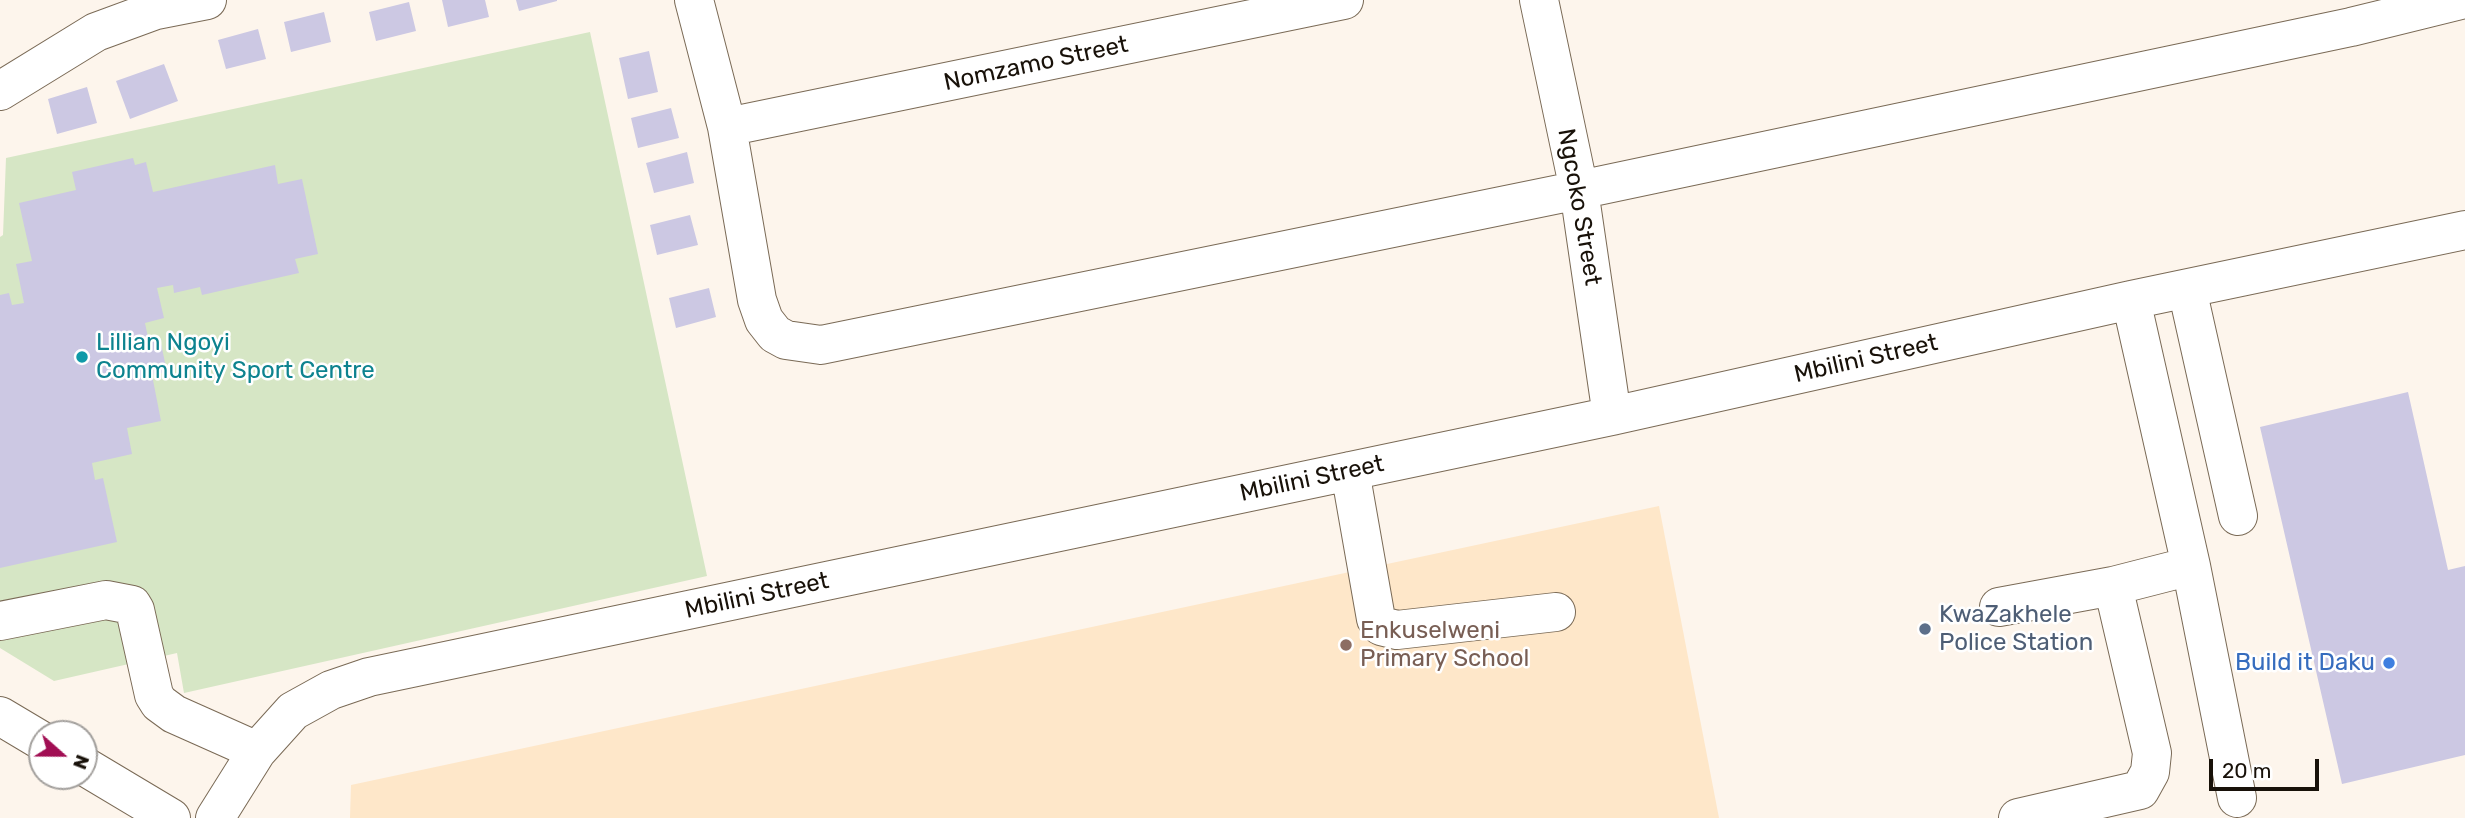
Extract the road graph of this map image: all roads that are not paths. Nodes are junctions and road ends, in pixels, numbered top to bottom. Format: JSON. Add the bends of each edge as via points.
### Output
{"nodes":[{"id":1,"x":206,"y":0,"type":"edge"},
{"id":2,"x":694,"y":0,"type":"edge"},
{"id":3,"x":1344,"y":0,"type":"edge"},
{"id":4,"x":1539,"y":0,"type":"edge"},
{"id":5,"x":2462,"y":0,"type":"edge"},
{"id":6,"x":2348,"y":14,"type":"edge"},
{"id":7,"x":0,"y":91,"type":"edge"},
{"id":8,"x":727,"y":127,"type":"junction"},
{"id":9,"x":1579,"y":190,"type":"junction"},
{"id":10,"x":2465,"y":230,"type":"edge"},
{"id":11,"x":2187,"y":289,"type":"junction"},
{"id":12,"x":2132,"y":300,"type":"junction"},
{"id":13,"x":1612,"y":416,"type":"junction"},
{"id":14,"x":1350,"y":471,"type":"junction"},
{"id":15,"x":2238,"y":516,"type":"dead end"},
{"id":16,"x":2191,"y":566,"type":"junction"},
{"id":17,"x":2113,"y":586,"type":"junction"},
{"id":18,"x":1999,"y":607,"type":"dead end"},
{"id":19,"x":1556,"y":612,"type":"dead end"},
{"id":20,"x":0,"y":621,"type":"edge"},
{"id":21,"x":0,"y":716,"type":"edge"},
{"id":22,"x":28,"y":733,"type":"edge"},
{"id":23,"x":257,"y":751,"type":"junction"},
{"id":24,"x":98,"y":774,"type":"edge"},
{"id":25,"x":2237,"y":798,"type":"dead end"},
{"id":26,"x":171,"y":818,"type":"edge"},
{"id":27,"x":215,"y":818,"type":"edge"},
{"id":28,"x":2018,"y":818,"type":"edge"}],
"edges":[{"from":1,"to":7,"type":"street","via":[[156,10],[96,32]]},
{"from":2,"to":8,"type":"street"},
{"from":3,"to":8,"type":"street","name":"Nomzamo Street"},
{"from":4,"to":9,"type":"street","name":"Ngcoko Street"},
{"from":5,"to":6,"type":"street"},
{"from":6,"to":9,"type":"street"},
{"from":8,"to":9,"type":"street","via":[[764,320],[786,340],[821,345]]},
{"from":9,"to":13,"type":"street","name":"Ngcoko Street"},
{"from":10,"to":11,"type":"street","name":"Mbilini Street"},
{"from":11,"to":12,"type":"street","name":"Mbilini Street"},
{"from":11,"to":15,"type":"street"},
{"from":12,"to":13,"type":"street","name":"Mbilini Street"},
{"from":12,"to":16,"type":"street"},
{"from":13,"to":14,"type":"street","name":"Mbilini Street"},
{"from":14,"to":19,"type":"street","via":[[1376,619],[1381,626],[1397,630]]},
{"from":14,"to":23,"type":"street","name":"Mbilini Street","via":[[369,677],[331,690],[293,711]]},
{"from":16,"to":17,"type":"street"},
{"from":16,"to":25,"type":"street"},
{"from":17,"to":18,"type":"street"},
{"from":17,"to":28,"type":"street","via":[[2152,753],[2150,772],[2140,790]]},
{"from":20,"to":23,"type":"street","via":[[106,600],[132,606],[159,703],[173,714]]},
{"from":21,"to":22,"type":"street"},
{"from":23,"to":27,"type":"street","name":"Mbilini Street"},
{"from":24,"to":26,"type":"street"}]}
